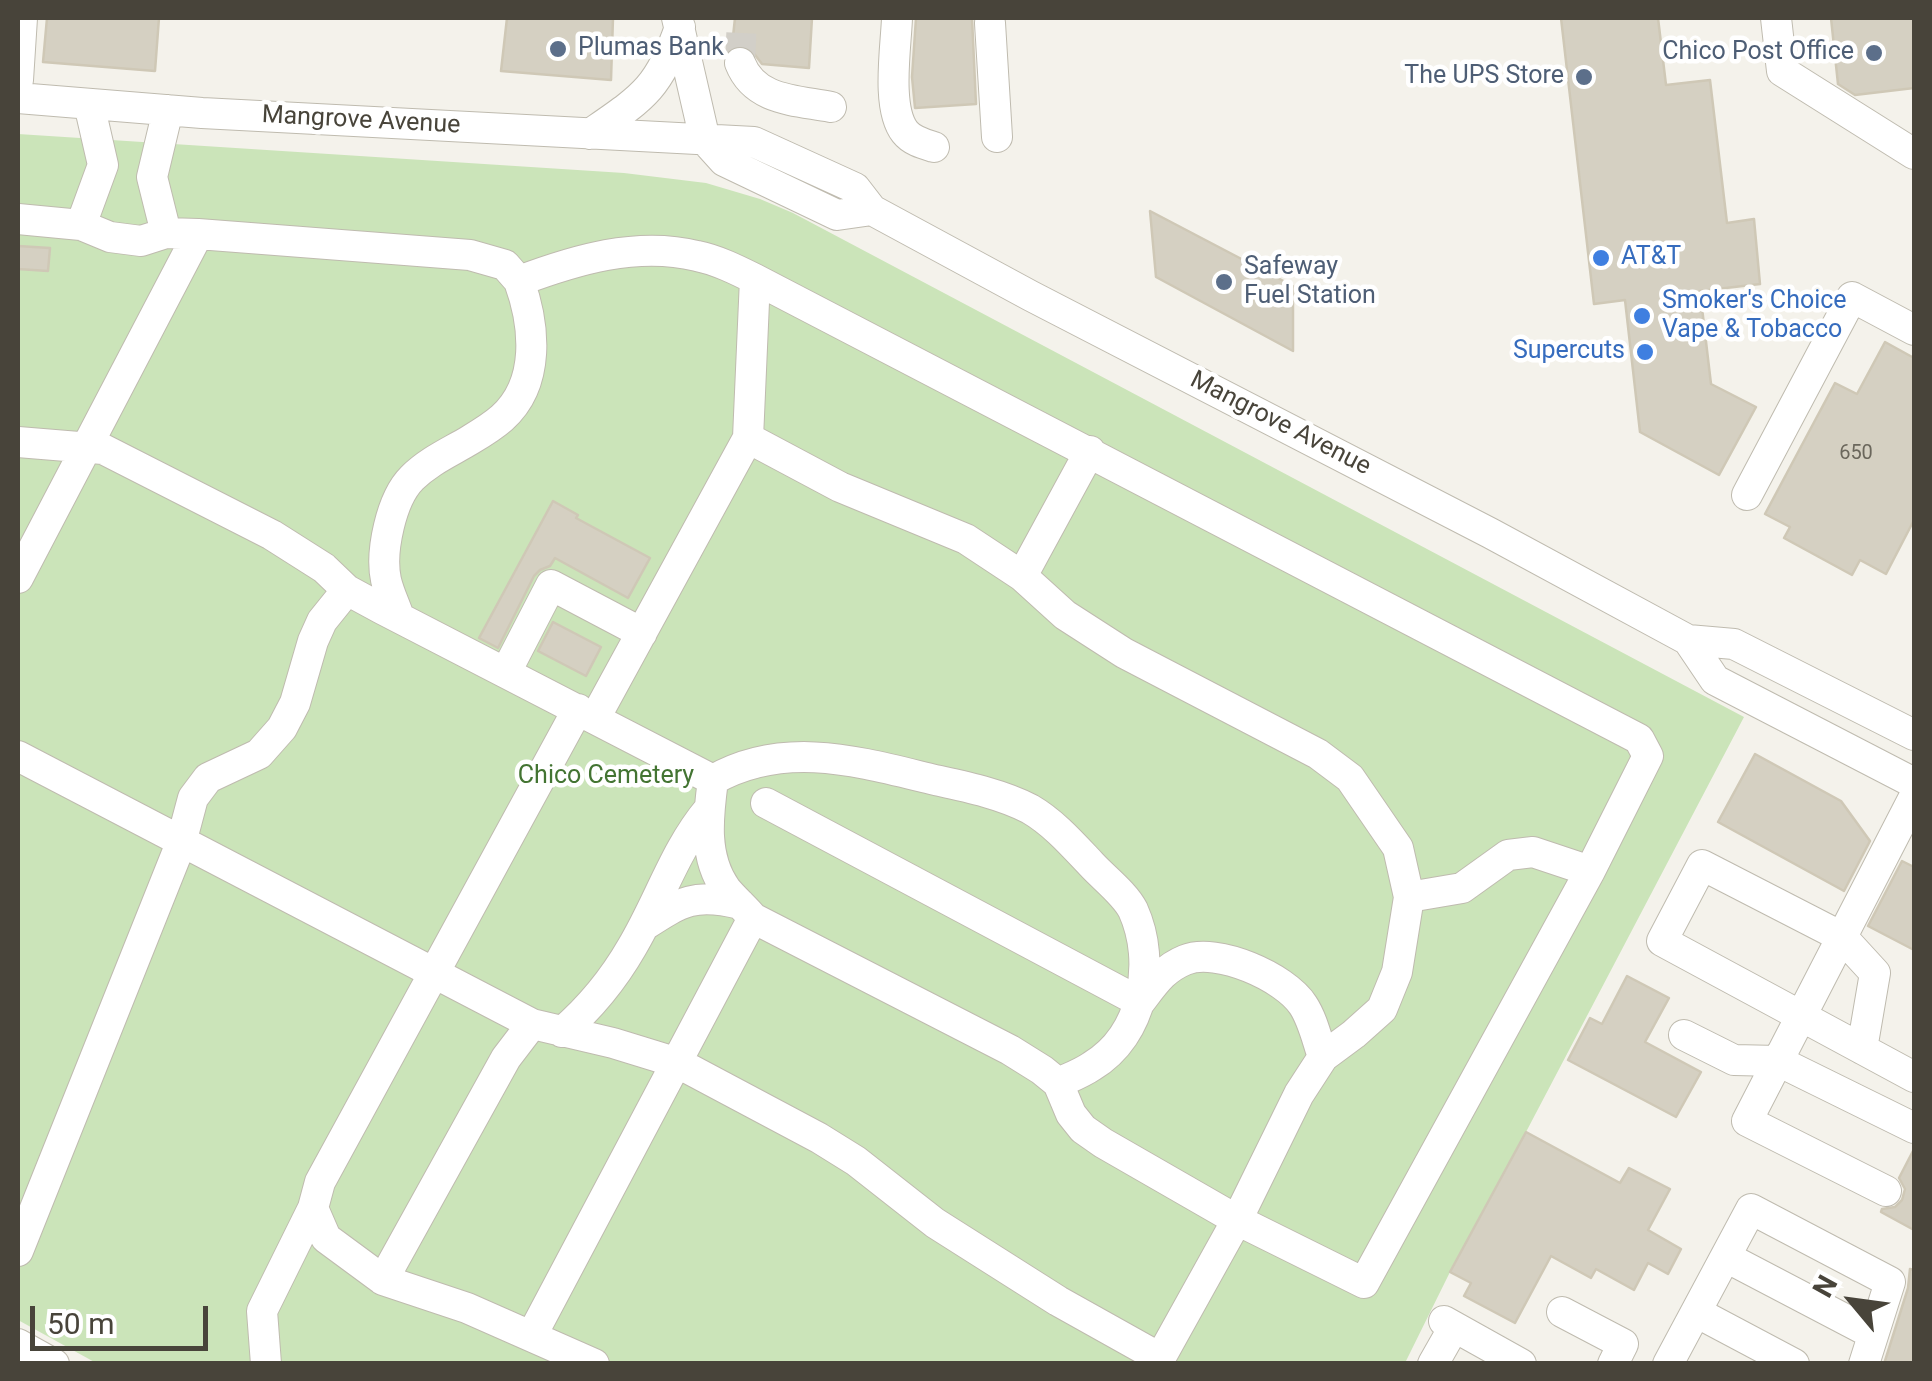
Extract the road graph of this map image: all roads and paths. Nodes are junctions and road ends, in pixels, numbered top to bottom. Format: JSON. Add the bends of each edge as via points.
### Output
{"nodes":[{"id":1,"x":22,"y":18,"type":"edge"},
{"id":2,"x":897,"y":18,"type":"edge"},
{"id":3,"x":1776,"y":18,"type":"edge"},
{"id":4,"x":678,"y":22,"type":"edge"},
{"id":5,"x":996,"y":22,"type":"dead end"},
{"id":6,"x":740,"y":62,"type":"dead end"},
{"id":7,"x":18,"y":80,"type":"edge"},
{"id":8,"x":18,"y":98,"type":"edge"},
{"id":9,"x":89,"y":104,"type":"junction"},
{"id":10,"x":830,"y":106,"type":"dead end"},
{"id":11,"x":168,"y":110,"type":"junction"},
{"id":12,"x":590,"y":134,"type":"junction"},
{"id":13,"x":1003,"y":136,"type":"dead end"},
{"id":14,"x":706,"y":140,"type":"junction"},
{"id":15,"x":934,"y":148,"type":"dead end"},
{"id":16,"x":1914,"y":154,"type":"edge"},
{"id":17,"x":102,"y":172,"type":"junction"},
{"id":18,"x":152,"y":177,"type":"junction"},
{"id":19,"x":18,"y":219,"type":"edge"},
{"id":20,"x":81,"y":224,"type":"junction"},
{"id":21,"x":166,"y":232,"type":"junction"},
{"id":22,"x":198,"y":234,"type":"junction"},
{"id":23,"x":755,"y":279,"type":"junction"},
{"id":24,"x":519,"y":281,"type":"junction"},
{"id":25,"x":1914,"y":330,"type":"edge"},
{"id":26,"x":748,"y":438,"type":"junction"},
{"id":27,"x":18,"y":442,"type":"edge"},
{"id":28,"x":87,"y":447,"type":"junction"},
{"id":29,"x":1090,"y":452,"type":"junction"},
{"id":30,"x":1747,"y":495,"type":"dead end"},
{"id":31,"x":1022,"y":576,"type":"junction"},
{"id":32,"x":18,"y":578,"type":"edge"},
{"id":33,"x":348,"y":590,"type":"junction"},
{"id":34,"x":399,"y":617,"type":"junction"},
{"id":35,"x":642,"y":633,"type":"junction"},
{"id":36,"x":1688,"y":640,"type":"junction"},
{"id":37,"x":506,"y":672,"type":"junction"},
{"id":38,"x":586,"y":714,"type":"junction"},
{"id":39,"x":1914,"y":735,"type":"edge"},
{"id":40,"x":18,"y":756,"type":"edge"},
{"id":41,"x":1908,"y":789,"type":"edge"},
{"id":42,"x":711,"y":794,"type":"junction"},
{"id":43,"x":766,"y":803,"type":"dead end"},
{"id":44,"x":181,"y":843,"type":"junction"},
{"id":45,"x":1590,"y":871,"type":"junction"},
{"id":46,"x":1409,"y":897,"type":"junction"},
{"id":47,"x":747,"y":911,"type":"junction"},
{"id":48,"x":642,"y":927,"type":"junction"},
{"id":49,"x":1842,"y":937,"type":"junction"},
{"id":50,"x":434,"y":973,"type":"junction"},
{"id":51,"x":1140,"y":1002,"type":"junction"},
{"id":52,"x":1801,"y":1016,"type":"junction"},
{"id":53,"x":547,"y":1028,"type":"junction"},
{"id":54,"x":1684,"y":1034,"type":"dead end"},
{"id":55,"x":1862,"y":1049,"type":"junction"},
{"id":56,"x":1322,"y":1057,"type":"junction"},
{"id":57,"x":1778,"y":1061,"type":"junction"},
{"id":58,"x":678,"y":1063,"type":"junction"},
{"id":59,"x":1914,"y":1077,"type":"edge"},
{"id":60,"x":1058,"y":1083,"type":"junction"},
{"id":61,"x":1914,"y":1128,"type":"edge"},
{"id":62,"x":1886,"y":1191,"type":"dead end"},
{"id":63,"x":313,"y":1208,"type":"junction"},
{"id":64,"x":1237,"y":1220,"type":"junction"},
{"id":65,"x":18,"y":1252,"type":"edge"},
{"id":66,"x":1726,"y":1257,"type":"junction"},
{"id":67,"x":382,"y":1280,"type":"junction"},
{"id":68,"x":1562,"y":1312,"type":"dead end"},
{"id":69,"x":1696,"y":1312,"type":"junction"},
{"id":70,"x":1873,"y":1334,"type":"junction"},
{"id":71,"x":532,"y":1335,"type":"junction"},
{"id":72,"x":18,"y":1344,"type":"edge"},
{"id":73,"x":1159,"y":1361,"type":"edge"},
{"id":74,"x":54,"y":1364,"type":"edge"},
{"id":75,"x":266,"y":1364,"type":"edge"},
{"id":76,"x":594,"y":1364,"type":"edge"},
{"id":77,"x":1432,"y":1364,"type":"edge"},
{"id":78,"x":1521,"y":1364,"type":"edge"},
{"id":79,"x":1613,"y":1364,"type":"edge"},
{"id":80,"x":1668,"y":1364,"type":"edge"},
{"id":81,"x":1794,"y":1364,"type":"edge"},
{"id":82,"x":1864,"y":1364,"type":"edge"}],
"edges":[{"from":1,"to":7,"type":"street"},
{"from":2,"to":15,"type":"street","via":[[897,111],[905,132]]},
{"from":3,"to":16,"type":"street","via":[[1782,71]]},
{"from":4,"to":12,"type":"street","via":[[668,62],[650,89]]},
{"from":4,"to":14,"type":"street"},
{"from":5,"to":13,"type":"street"},
{"from":6,"to":10,"type":"street","via":[[756,88]]},
{"from":8,"to":9,"type":"street","name":"Mangrove Avenue"},
{"from":9,"to":11,"type":"street","name":"Mangrove Avenue"},
{"from":9,"to":17,"type":"street"},
{"from":11,"to":12,"type":"street","name":"Mangrove Avenue"},
{"from":11,"to":18,"type":"street"},
{"from":12,"to":14,"type":"street","name":"Mangrove Avenue"},
{"from":14,"to":36,"type":"street","name":"Mangrove Avenue","via":[[724,161],[837,214],[872,210]]},
{"from":17,"to":18,"type":"street"},
{"from":17,"to":20,"type":"street"},
{"from":18,"to":21,"type":"street"},
{"from":19,"to":20,"type":"street"},
{"from":20,"to":21,"type":"street","via":[[140,240]]},
{"from":21,"to":22,"type":"street"},
{"from":22,"to":24,"type":"street","via":[[470,255],[505,265]]},
{"from":22,"to":28,"type":"street"},
{"from":23,"to":24,"type":"street","via":[[697,256],[659,251],[613,254]]},
{"from":23,"to":26,"type":"street"},
{"from":23,"to":29,"type":"street"},
{"from":24,"to":34,"type":"street","via":[[534,340],[525,387],[504,417],[408,481],[384,550]]},
{"from":25,"to":30,"type":"street","via":[[1852,297]]},
{"from":26,"to":31,"type":"street","via":[[840,487],[966,538]]},
{"from":26,"to":35,"type":"street"},
{"from":27,"to":28,"type":"street"},
{"from":28,"to":32,"type":"street"},
{"from":28,"to":33,"type":"street","via":[[104,449],[272,535]]},
{"from":29,"to":31,"type":"street"},
{"from":29,"to":45,"type":"street","via":[[1639,740],[1648,756]]},
{"from":31,"to":46,"type":"street","via":[[1065,616],[1124,653],[1318,754],[1350,778],[1398,848]]},
{"from":33,"to":34,"type":"street"},
{"from":33,"to":44,"type":"street","via":[[322,621],[282,728],[258,754],[208,778],[194,798]]},
{"from":34,"to":37,"type":"street"},
{"from":35,"to":37,"type":"street","via":[[551,585]]},
{"from":35,"to":38,"type":"street"},
{"from":36,"to":39,"type":"street","name":"Mangrove Avenue","via":[[1734,644]]},
{"from":36,"to":41,"type":"street","name":"Mangrove Avenue","via":[[1715,680]]},
{"from":37,"to":38,"type":"street"},
{"from":38,"to":42,"type":"street"},
{"from":38,"to":50,"type":"street"},
{"from":40,"to":44,"type":"street"},
{"from":41,"to":49,"type":"street"},
{"from":42,"to":47,"type":"street","via":[[712,860],[724,887]]},
{"from":42,"to":48,"type":"street"},
{"from":42,"to":51,"type":"street","via":[[736,767],[812,757],[854,760],[1031,810],[1132,907],[1145,968]]},
{"from":43,"to":51,"type":"street"},
{"from":44,"to":50,"type":"street"},
{"from":44,"to":65,"type":"street"},
{"from":45,"to":46,"type":"street","via":[[1534,852],[1508,855],[1462,888]]},
{"from":45,"to":64,"type":"street","via":[[1364,1284]]},
{"from":46,"to":56,"type":"street","via":[[1398,972],[1382,1009]]},
{"from":47,"to":48,"type":"street","via":[[714,898],[694,899]]},
{"from":47,"to":58,"type":"street"},
{"from":47,"to":60,"type":"street","via":[[1010,1050]]},
{"from":48,"to":53,"type":"street","via":[[588,1009]]},
{"from":49,"to":52,"type":"street"},
{"from":49,"to":52,"type":"street","via":[[1702,865],[1662,941]]},
{"from":49,"to":55,"type":"street","via":[[1875,973]]},
{"from":50,"to":53,"type":"street"},
{"from":50,"to":63,"type":"street","via":[[320,1182]]},
{"from":51,"to":56,"type":"street","via":[[1162,972],[1198,956],[1218,957],[1256,970],[1302,1003]]},
{"from":51,"to":60,"type":"street","via":[[1118,1042],[1095,1065]]},
{"from":52,"to":55,"type":"street"},
{"from":52,"to":57,"type":"street"},
{"from":53,"to":58,"type":"street"},
{"from":53,"to":67,"type":"street","via":[[506,1058]]},
{"from":54,"to":57,"type":"street","via":[[1734,1060]]},
{"from":55,"to":59,"type":"street"},
{"from":56,"to":64,"type":"street"},
{"from":57,"to":61,"type":"street"},
{"from":57,"to":62,"type":"street","via":[[1747,1121]]},
{"from":58,"to":71,"type":"street"},
{"from":58,"to":73,"type":"street","via":[[856,1161],[935,1223]]},
{"from":60,"to":64,"type":"street","via":[[1083,1128]]},
{"from":63,"to":67,"type":"street","via":[[326,1238]]},
{"from":63,"to":75,"type":"street","via":[[262,1311]]},
{"from":64,"to":73,"type":"street"},
{"from":66,"to":69,"type":"street"},
{"from":66,"to":70,"type":"street"},
{"from":66,"to":70,"type":"street","via":[[1750,1209],[1838,1254],[1890,1282]]},
{"from":67,"to":71,"type":"street"},
{"from":68,"to":79,"type":"street","via":[[1623,1344]]},
{"from":69,"to":80,"type":"street"},
{"from":69,"to":81,"type":"street"},
{"from":70,"to":82,"type":"street"},
{"from":71,"to":76,"type":"street"},
{"from":72,"to":74,"type":"street"},
{"from":77,"to":78,"type":"street","via":[[1449,1324]]}]}
